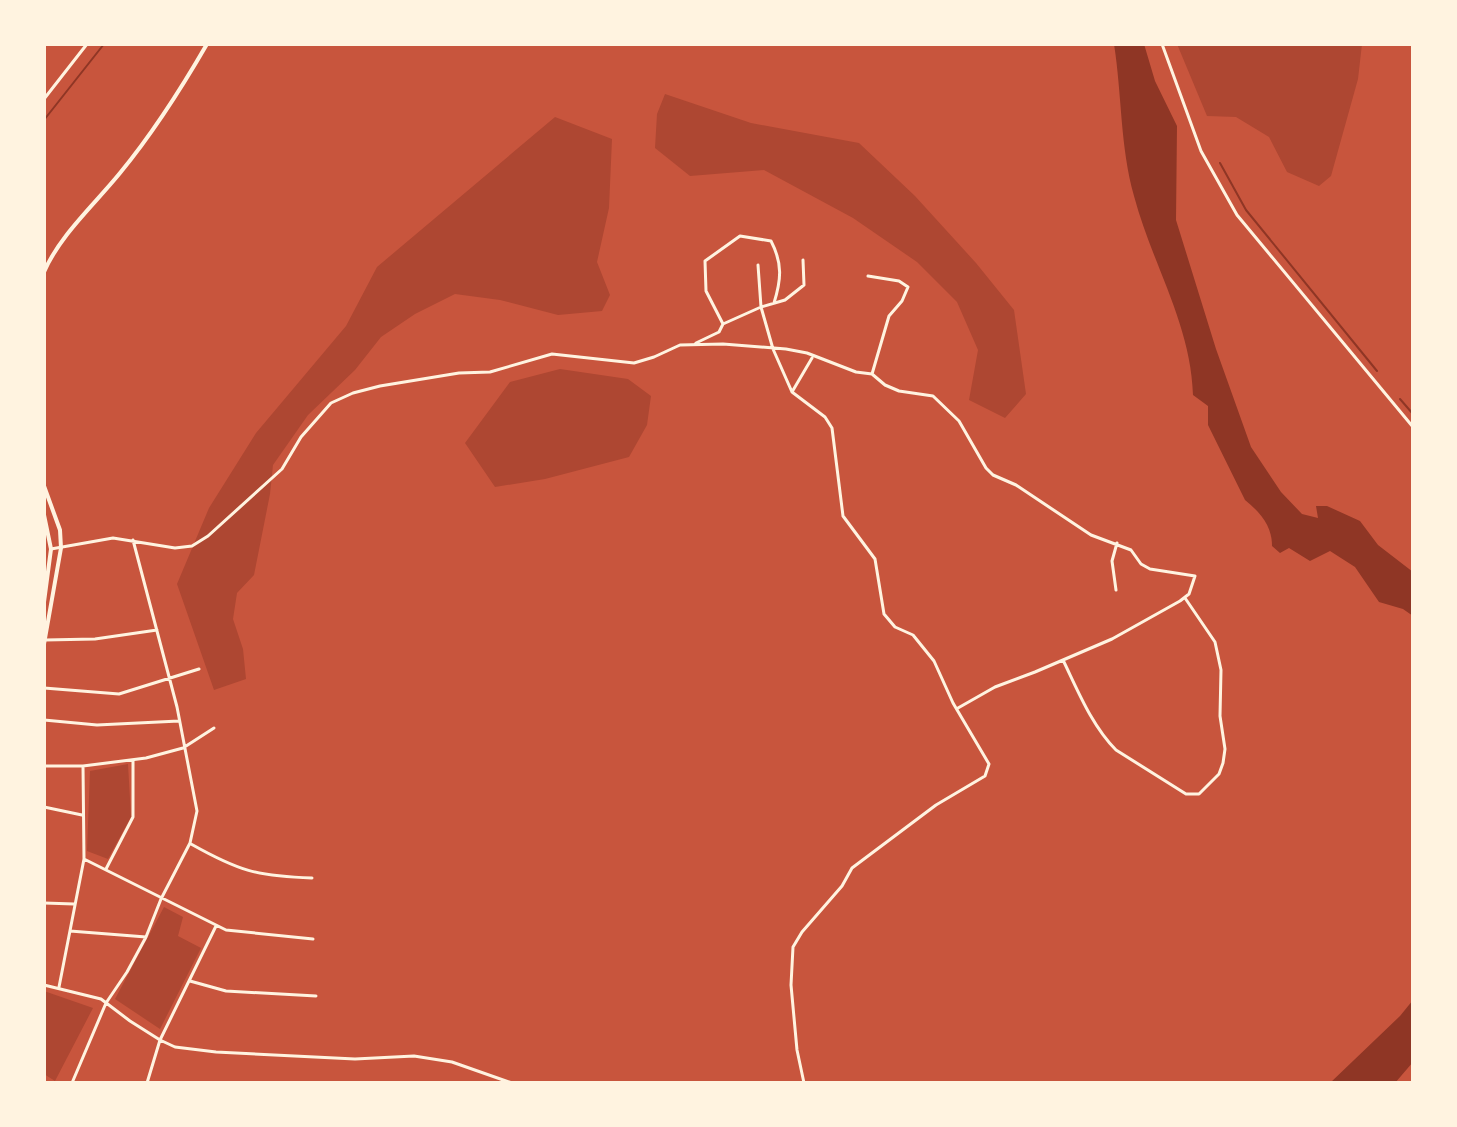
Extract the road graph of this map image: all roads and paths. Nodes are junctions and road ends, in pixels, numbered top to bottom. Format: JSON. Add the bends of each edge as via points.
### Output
{"nodes":[{"id":1,"x":87,"y":44,"type":"edge"},
{"id":2,"x":207,"y":44,"type":"edge"},
{"id":3,"x":1162,"y":44,"type":"edge"},
{"id":4,"x":44,"y":99,"type":"edge"},
{"id":5,"x":803,"y":260,"type":"dead end"},
{"id":6,"x":758,"y":265,"type":"dead end"},
{"id":7,"x":44,"y":272,"type":"edge"},
{"id":8,"x":868,"y":276,"type":"dead end"},
{"id":9,"x":774,"y":303,"type":"junction"},
{"id":10,"x":761,"y":307,"type":"junction"},
{"id":11,"x":723,"y":324,"type":"junction"},
{"id":12,"x":693,"y":345,"type":"junction"},
{"id":13,"x":773,"y":349,"type":"junction"},
{"id":14,"x":813,"y":356,"type":"junction"},
{"id":15,"x":872,"y":374,"type":"junction"},
{"id":16,"x":792,"y":392,"type":"junction"},
{"id":17,"x":1413,"y":427,"type":"edge"},
{"id":18,"x":44,"y":486,"type":"edge"},
{"id":19,"x":44,"y":515,"type":"edge"},
{"id":20,"x":133,"y":540,"type":"junction"},
{"id":21,"x":1117,"y":543,"type":"junction"},
{"id":22,"x":61,"y":548,"type":"junction"},
{"id":23,"x":51,"y":549,"type":"junction"},
{"id":24,"x":1116,"y":590,"type":"dead end"},
{"id":25,"x":1184,"y":598,"type":"junction"},
{"id":26,"x":44,"y":602,"type":"edge"},
{"id":27,"x":157,"y":630,"type":"junction"},
{"id":28,"x":45,"y":642,"type":"edge"},
{"id":29,"x":1063,"y":660,"type":"junction"},
{"id":30,"x":199,"y":669,"type":"dead end"},
{"id":31,"x":170,"y":678,"type":"junction"},
{"id":32,"x":44,"y":688,"type":"edge"},
{"id":33,"x":956,"y":709,"type":"junction"},
{"id":34,"x":44,"y":720,"type":"edge"},
{"id":35,"x":179,"y":721,"type":"junction"},
{"id":36,"x":214,"y":728,"type":"dead end"},
{"id":37,"x":183,"y":748,"type":"junction"},
{"id":38,"x":133,"y":760,"type":"junction"},
{"id":39,"x":44,"y":766,"type":"edge"},
{"id":40,"x":83,"y":766,"type":"junction"},
{"id":41,"x":44,"y":807,"type":"edge"},
{"id":42,"x":82,"y":815,"type":"junction"},
{"id":43,"x":190,"y":843,"type":"junction"},
{"id":44,"x":84,"y":859,"type":"junction"},
{"id":45,"x":106,"y":869,"type":"junction"},
{"id":46,"x":312,"y":878,"type":"dead end"},
{"id":47,"x":161,"y":899,"type":"junction"},
{"id":48,"x":44,"y":903,"type":"edge"},
{"id":49,"x":74,"y":904,"type":"junction"},
{"id":50,"x":216,"y":926,"type":"junction"},
{"id":51,"x":69,"y":931,"type":"junction"},
{"id":52,"x":146,"y":937,"type":"junction"},
{"id":53,"x":313,"y":939,"type":"dead end"},
{"id":54,"x":190,"y":981,"type":"junction"},
{"id":55,"x":44,"y":985,"type":"edge"},
{"id":56,"x":59,"y":987,"type":"junction"},
{"id":57,"x":316,"y":996,"type":"dead end"},
{"id":58,"x":106,"y":1003,"type":"junction"},
{"id":59,"x":160,"y":1040,"type":"junction"},
{"id":60,"x":72,"y":1083,"type":"edge"},
{"id":61,"x":147,"y":1083,"type":"edge"},
{"id":62,"x":512,"y":1083,"type":"edge"},
{"id":63,"x":804,"y":1083,"type":"edge"}],
"edges":[{"from":1,"to":4,"type":"street"},
{"from":2,"to":7,"type":"street","via":[[145,143],[69,233]]},
{"from":3,"to":17,"type":"street","via":[[1201,151],[1237,215]]},
{"from":5,"to":9,"type":"street","via":[[804,285]]},
{"from":6,"to":10,"type":"street"},
{"from":8,"to":15,"type":"street","via":[[908,287],[889,316]]},
{"from":9,"to":10,"type":"street"},
{"from":9,"to":11,"type":"street","via":[[782,268],[771,241],[740,236],[705,261],[706,291]]},
{"from":10,"to":11,"type":"street"},
{"from":10,"to":13,"type":"street"},
{"from":11,"to":12,"type":"street","via":[[719,332]]},
{"from":12,"to":13,"type":"street"},
{"from":12,"to":20,"type":"street","via":[[634,363],[552,354],[490,372],[353,393],[331,403],[282,469],[208,536],[175,548]]},
{"from":13,"to":14,"type":"street"},
{"from":13,"to":16,"type":"street"},
{"from":14,"to":15,"type":"street"},
{"from":14,"to":16,"type":"street"},
{"from":15,"to":21,"type":"street","via":[[899,391],[933,396],[959,421],[993,475],[1091,535]]},
{"from":16,"to":33,"type":"street","via":[[832,428],[843,516],[875,559],[884,614],[895,627],[913,635],[934,661]]},
{"from":18,"to":22,"type":"street"},
{"from":19,"to":23,"type":"street"},
{"from":20,"to":22,"type":"street","via":[[113,538]]},
{"from":20,"to":27,"type":"street"},
{"from":21,"to":24,"type":"street","via":[[1112,561]]},
{"from":21,"to":25,"type":"street","via":[[1150,569],[1195,576]]},
{"from":22,"to":23,"type":"street"},
{"from":22,"to":28,"type":"street"},
{"from":23,"to":26,"type":"street"},
{"from":25,"to":29,"type":"street"},
{"from":25,"to":29,"type":"street","via":[[1215,642],[1221,670],[1223,763],[1219,774],[1196,795],[1186,794],[1107,741]]},
{"from":27,"to":28,"type":"street"},
{"from":27,"to":31,"type":"street"},
{"from":29,"to":33,"type":"street"},
{"from":30,"to":31,"type":"street"},
{"from":31,"to":32,"type":"street","via":[[119,694]]},
{"from":31,"to":35,"type":"street"},
{"from":33,"to":63,"type":"street","via":[[989,764],[985,776],[936,805],[852,868],[793,947],[791,985]]},
{"from":34,"to":35,"type":"street","via":[[97,725]]},
{"from":35,"to":37,"type":"street"},
{"from":36,"to":37,"type":"street"},
{"from":37,"to":38,"type":"street"},
{"from":37,"to":43,"type":"street","via":[[197,811]]},
{"from":38,"to":40,"type":"street"},
{"from":38,"to":45,"type":"street","via":[[133,817]]},
{"from":39,"to":40,"type":"street"},
{"from":40,"to":42,"type":"street"},
{"from":41,"to":42,"type":"street"},
{"from":42,"to":44,"type":"street"},
{"from":43,"to":46,"type":"street","via":[[250,873]]},
{"from":43,"to":47,"type":"street"},
{"from":44,"to":45,"type":"street"},
{"from":44,"to":49,"type":"street"},
{"from":45,"to":47,"type":"street"},
{"from":47,"to":50,"type":"street"},
{"from":47,"to":52,"type":"street"},
{"from":48,"to":49,"type":"street"},
{"from":49,"to":51,"type":"street"},
{"from":50,"to":53,"type":"street"},
{"from":50,"to":54,"type":"street"},
{"from":51,"to":52,"type":"street"},
{"from":51,"to":56,"type":"street"},
{"from":52,"to":58,"type":"street"},
{"from":54,"to":57,"type":"street","via":[[226,991]]},
{"from":54,"to":59,"type":"street"},
{"from":55,"to":56,"type":"street"},
{"from":56,"to":58,"type":"street"},
{"from":58,"to":59,"type":"street"},
{"from":58,"to":60,"type":"street"},
{"from":59,"to":61,"type":"street"},
{"from":59,"to":62,"type":"street","via":[[216,1052],[355,1059],[414,1056],[452,1062]]}]}
